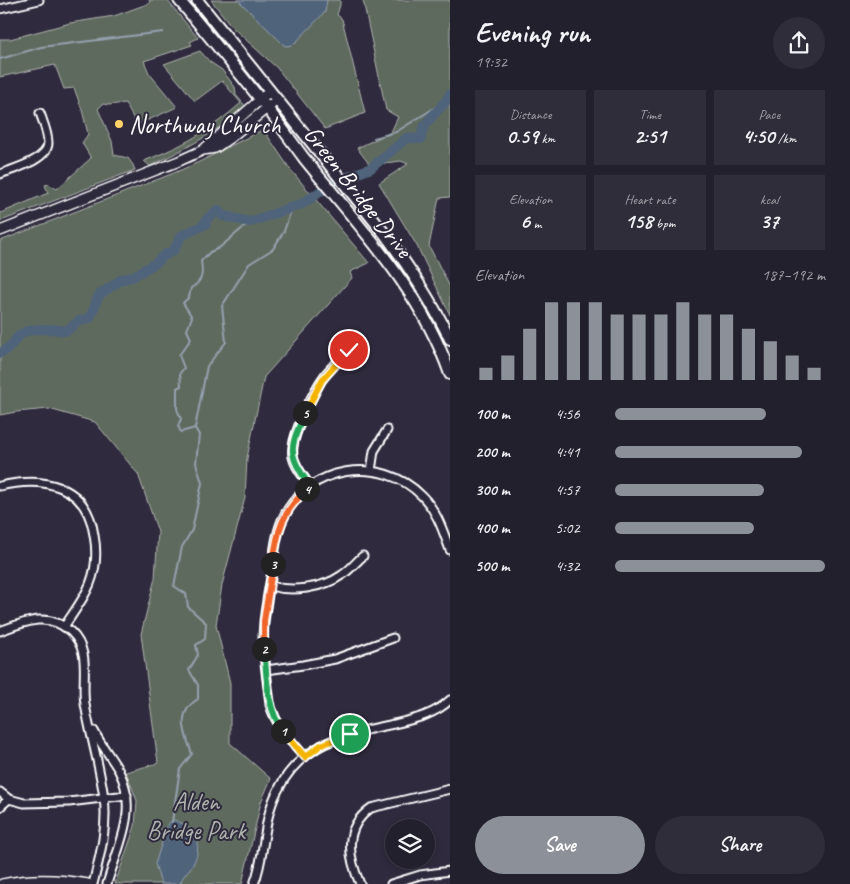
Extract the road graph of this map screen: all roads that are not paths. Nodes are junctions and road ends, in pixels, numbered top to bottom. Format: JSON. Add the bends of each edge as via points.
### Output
{"nodes":[{"id":1,"x":39,"y":0,"type":"edge"},
{"id":2,"x":179,"y":0,"type":"edge"},
{"id":3,"x":197,"y":0,"type":"edge"},
{"id":4,"x":0,"y":10,"type":"edge"},
{"id":5,"x":270,"y":91,"type":"junction"},
{"id":6,"x":277,"y":100,"type":"junction"},
{"id":7,"x":264,"y":104,"type":"junction"},
{"id":8,"x":40,"y":113,"type":"dead end"},
{"id":9,"x":0,"y":174,"type":"edge"},
{"id":10,"x":0,"y":231,"type":"edge"},
{"id":11,"x":412,"y":297,"type":"junction"},
{"id":12,"x":450,"y":340,"type":"edge"},
{"id":13,"x":349,"y":350,"type":"dead end"},
{"id":14,"x":450,"y":358,"type":"edge"},
{"id":15,"x":450,"y":374,"type":"edge"},
{"id":16,"x":387,"y":430,"type":"dead end"},
{"id":17,"x":371,"y":470,"type":"junction"},
{"id":18,"x":0,"y":486,"type":"edge"},
{"id":19,"x":310,"y":486,"type":"junction"},
{"id":20,"x":450,"y":550,"type":"edge"},
{"id":21,"x":362,"y":556,"type":"dead end"},
{"id":22,"x":270,"y":586,"type":"junction"},
{"id":23,"x":64,"y":627,"type":"junction"},
{"id":24,"x":0,"y":631,"type":"edge"},
{"id":25,"x":393,"y":638,"type":"dead end"},
{"id":26,"x":266,"y":670,"type":"junction"},
{"id":27,"x":450,"y":700,"type":"edge"},
{"id":28,"x":89,"y":719,"type":"junction"},
{"id":29,"x":305,"y":757,"type":"junction"},
{"id":30,"x":450,"y":788,"type":"edge"},
{"id":31,"x":0,"y":792,"type":"edge"},
{"id":32,"x":127,"y":795,"type":"junction"},
{"id":33,"x":104,"y":799,"type":"junction"},
{"id":34,"x":9,"y":800,"type":"junction"},
{"id":35,"x":0,"y":807,"type":"edge"},
{"id":36,"x":261,"y":868,"type":"junction"},
{"id":37,"x":450,"y":871,"type":"edge"},
{"id":38,"x":2,"y":884,"type":"edge"},
{"id":39,"x":88,"y":884,"type":"edge"},
{"id":40,"x":93,"y":884,"type":"edge"},
{"id":41,"x":107,"y":884,"type":"edge"},
{"id":42,"x":254,"y":884,"type":"edge"},
{"id":43,"x":261,"y":884,"type":"edge"},
{"id":44,"x":360,"y":884,"type":"edge"},
{"id":45,"x":391,"y":884,"type":"edge"}],
"edges":[{"from":1,"to":4,"type":"street"},
{"from":2,"to":7,"type":"main road","name":"Green Bridge Drive"},
{"from":3,"to":5,"type":"main road","name":"Green Bridge Drive"},
{"from":5,"to":6,"type":"main road","name":"Green Bridge Drive"},
{"from":5,"to":7,"type":"street"},
{"from":6,"to":7,"type":"street"},
{"from":6,"to":12,"type":"main road","name":"Green Bridge Drive","via":[[424,289]]},
{"from":7,"to":10,"type":"street","via":[[202,150]]},
{"from":7,"to":11,"type":"main road","name":"Green Bridge Drive"},
{"from":8,"to":9,"type":"street","via":[[48,142],[46,152],[36,160]]},
{"from":11,"to":14,"type":"main road","via":[[436,329]]},
{"from":11,"to":15,"type":"main road","name":"Green Bridge Drive"},
{"from":13,"to":19,"type":"street","via":[[325,375],[293,441],[294,460]]},
{"from":16,"to":17,"type":"street","via":[[374,451]]},
{"from":17,"to":19,"type":"street","via":[[349,470]]},
{"from":17,"to":20,"type":"street","via":[[398,478],[421,495],[435,514]]},
{"from":18,"to":23,"type":"street","via":[[29,482],[57,486],[74,495],[89,514],[95,541],[92,576]]},
{"from":19,"to":22,"type":"street","via":[[283,519],[277,536]]},
{"from":21,"to":22,"type":"street","via":[[342,576],[328,582],[294,590]]},
{"from":22,"to":26,"type":"street","via":[[264,628]]},
{"from":23,"to":24,"type":"street","via":[[52,621],[33,620]]},
{"from":23,"to":28,"type":"street","via":[[75,637],[84,655],[85,704]]},
{"from":25,"to":26,"type":"street","via":[[335,659]]},
{"from":26,"to":29,"type":"street","via":[[272,713],[280,728]]},
{"from":27,"to":29,"type":"street","via":[[426,716],[338,737]]},
{"from":28,"to":32,"type":"street","via":[[119,773]]},
{"from":28,"to":33,"type":"street"},
{"from":29,"to":36,"type":"street","via":[[286,776],[271,803]]},
{"from":30,"to":44,"type":"street","via":[[371,808],[361,816],[350,841]]},
{"from":31,"to":34,"type":"street"},
{"from":32,"to":33,"type":"street"},
{"from":32,"to":41,"type":"street","via":[[126,826]]},
{"from":33,"to":34,"type":"street","via":[[34,803]]},
{"from":33,"to":40,"type":"street","via":[[103,842]]},
{"from":34,"to":35,"type":"street"},
{"from":36,"to":42,"type":"street"},
{"from":36,"to":43,"type":"street"},
{"from":37,"to":45,"type":"street","via":[[420,875]]},
{"from":38,"to":39,"type":"street","via":[[60,880]]}]}
